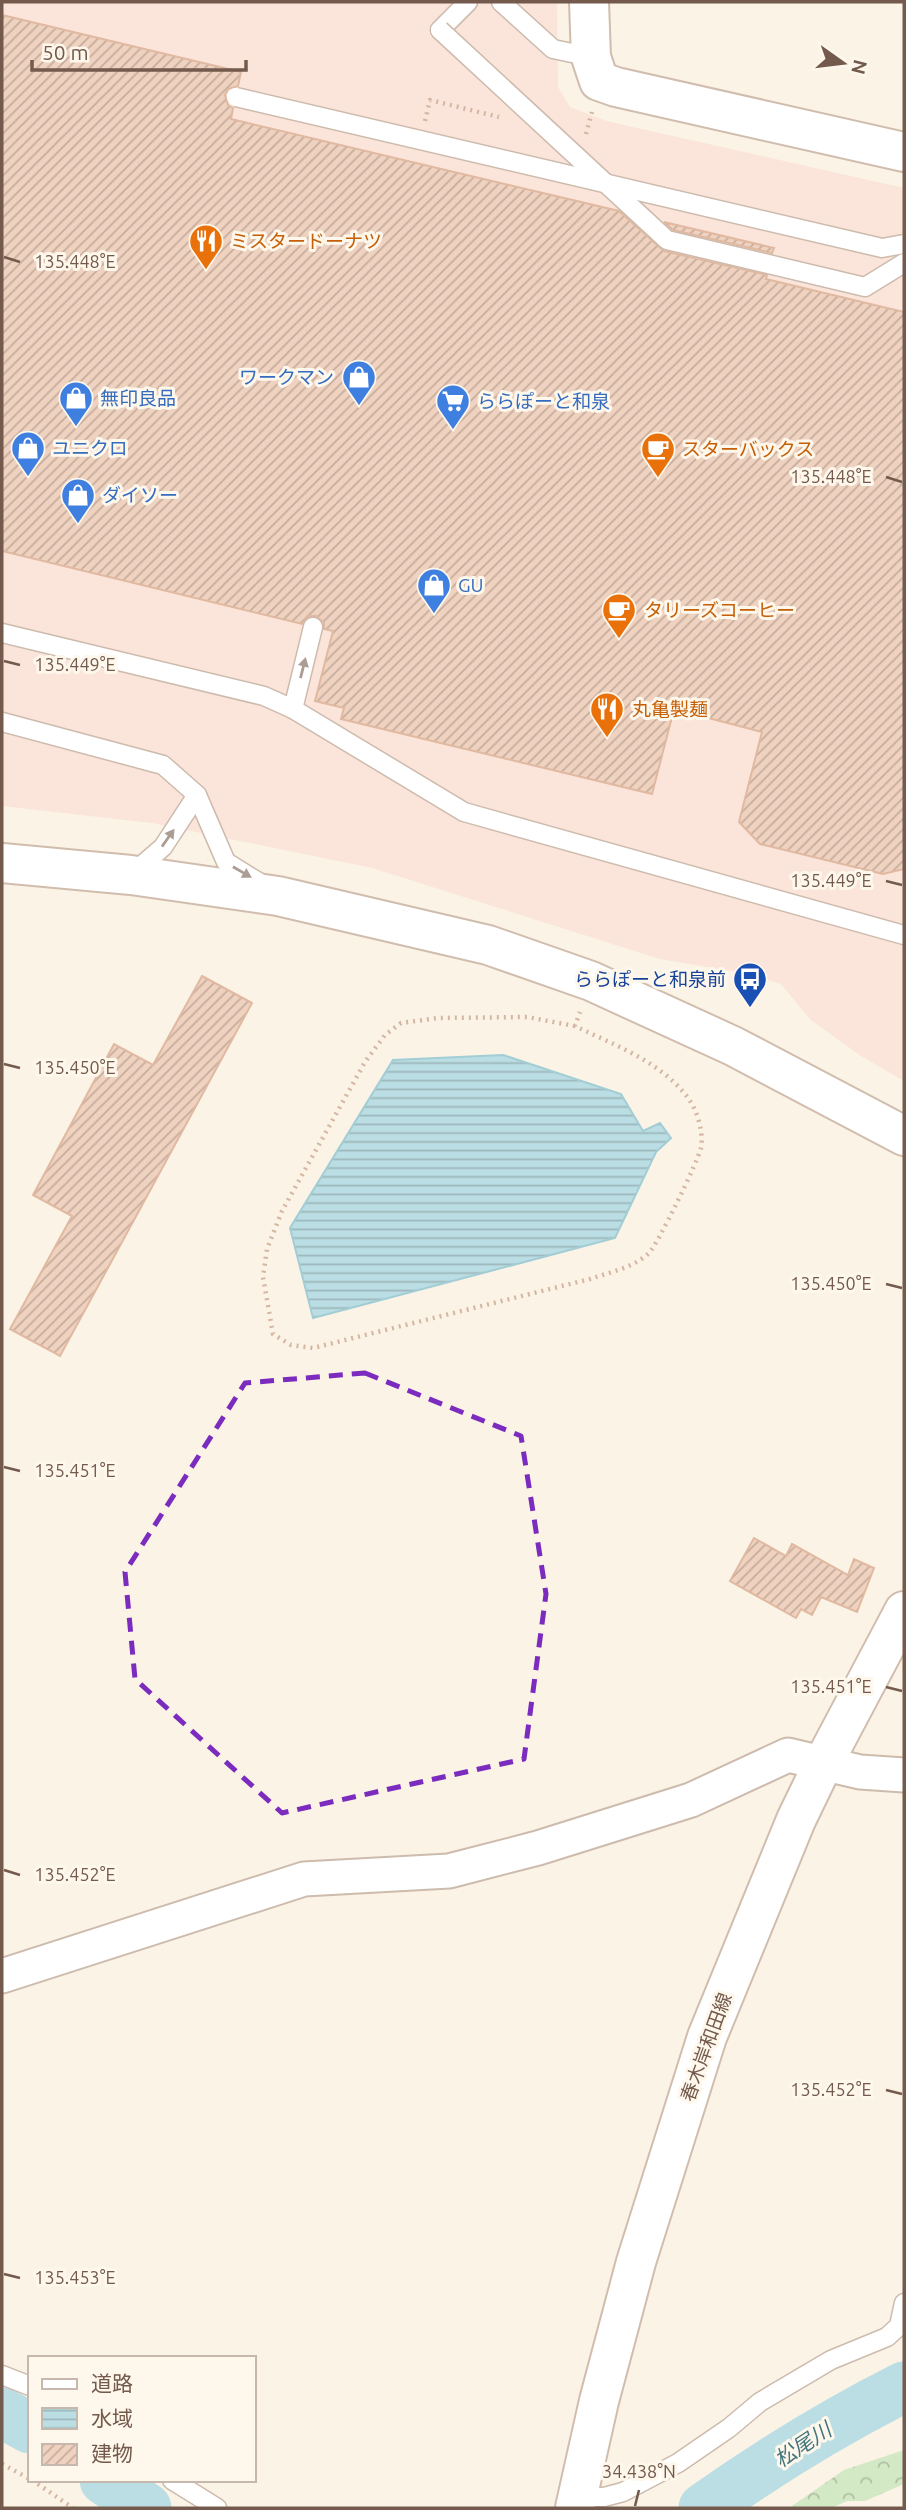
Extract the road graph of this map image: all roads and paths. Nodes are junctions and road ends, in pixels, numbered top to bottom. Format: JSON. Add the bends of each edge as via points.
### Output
{"nodes":[{"id":1,"x":468,"y":2,"type":"edge"},
{"id":2,"x":501,"y":2,"type":"edge"},
{"id":3,"x":589,"y":2,"type":"edge"},
{"id":4,"x":591,"y":57,"type":"junction"},
{"id":5,"x":236,"y":97,"type":"dead end"},
{"id":6,"x":904,"y":152,"type":"edge"},
{"id":7,"x":904,"y":244,"type":"edge"},
{"id":8,"x":904,"y":263,"type":"edge"},
{"id":9,"x":313,"y":627,"type":"dead end"},
{"id":10,"x":2,"y":633,"type":"edge"},
{"id":11,"x":293,"y":709,"type":"junction"},
{"id":12,"x":2,"y":722,"type":"edge"},
{"id":13,"x":197,"y":795,"type":"junction"},
{"id":14,"x":2,"y":863,"type":"edge"},
{"id":15,"x":131,"y":875,"type":"junction"},
{"id":16,"x":278,"y":896,"type":"junction"},
{"id":17,"x":904,"y":934,"type":"edge"},
{"id":18,"x":591,"y":981,"type":"junction"},
{"id":19,"x":575,"y":1026,"type":"junction"},
{"id":20,"x":904,"y":1136,"type":"edge"},
{"id":21,"x":904,"y":1611,"type":"edge"},
{"id":22,"x":824,"y":1762,"type":"junction"},
{"id":23,"x":904,"y":1775,"type":"edge"},
{"id":24,"x":2,"y":1976,"type":"edge"},
{"id":25,"x":904,"y":2302,"type":"edge"},
{"id":26,"x":2,"y":2375,"type":"edge"},
{"id":27,"x":28,"y":2385,"type":"edge"},
{"id":28,"x":2,"y":2464,"type":"edge"},
{"id":29,"x":28,"y":2477,"type":"edge"},
{"id":30,"x":35,"y":2482,"type":"edge"},
{"id":31,"x":175,"y":2482,"type":"edge"},
{"id":32,"x":576,"y":2503,"type":"edge"},
{"id":33,"x":73,"y":2508,"type":"edge"},
{"id":34,"x":217,"y":2508,"type":"edge"}],
"edges":[{"from":1,"to":8,"type":"lane","bridge":true,"via":[[440,30],[667,240],[865,287]]},
{"from":2,"to":4,"type":"lane","via":[[553,49]]},
{"from":3,"to":4,"type":"street"},
{"from":4,"to":6,"type":"street","via":[[599,81]]},
{"from":5,"to":7,"type":"lane","bridge":true,"via":[[882,248]]},
{"from":11,"to":9,"type":"lane","one_way":true},
{"from":10,"to":11,"type":"lane","via":[[264,696]]},
{"from":11,"to":17,"type":"lane","via":[[464,812]]},
{"from":12,"to":13,"type":"lane","via":[[163,765]]},
{"from":15,"to":13,"type":"lane","one_way":true,"via":[[163,847]]},
{"from":13,"to":16,"type":"lane","one_way":true,"via":[[226,862]]},
{"from":14,"to":15,"type":"street"},
{"from":15,"to":16,"type":"street"},
{"from":16,"to":18,"type":"street","via":[[488,945]]},
{"from":18,"to":19,"type":"path"},
{"from":18,"to":20,"type":"street","via":[[733,1046]]},
{"from":19,"to":19,"type":"path","via":[[660,1071],[685,1094],[700,1122],[701,1148],[650,1252],[628,1266],[590,1279],[313,1348],[291,1345],[273,1334],[263,1277],[267,1249],[288,1200],[365,1062],[385,1035],[401,1023],[438,1018],[527,1017]]},
{"from":21,"to":22,"type":"street","name":"春木岸和田線"},
{"from":22,"to":23,"type":"street","via":[[860,1772]]},
{"from":22,"to":24,"type":"street","via":[[788,1755],[691,1800],[449,1871],[304,1879]]},
{"from":22,"to":32,"type":"street","name":"春木岸和田線","via":[[707,2037],[636,2262]]},
{"from":25,"to":32,"type":"lane","via":[[899,2326],[887,2337],[831,2360],[772,2395],[678,2463],[623,2492]]},
{"from":26,"to":27,"type":"lane"},
{"from":28,"to":29,"type":"path"},
{"from":30,"to":33,"type":"path"},
{"from":31,"to":34,"type":"lane"}]}
